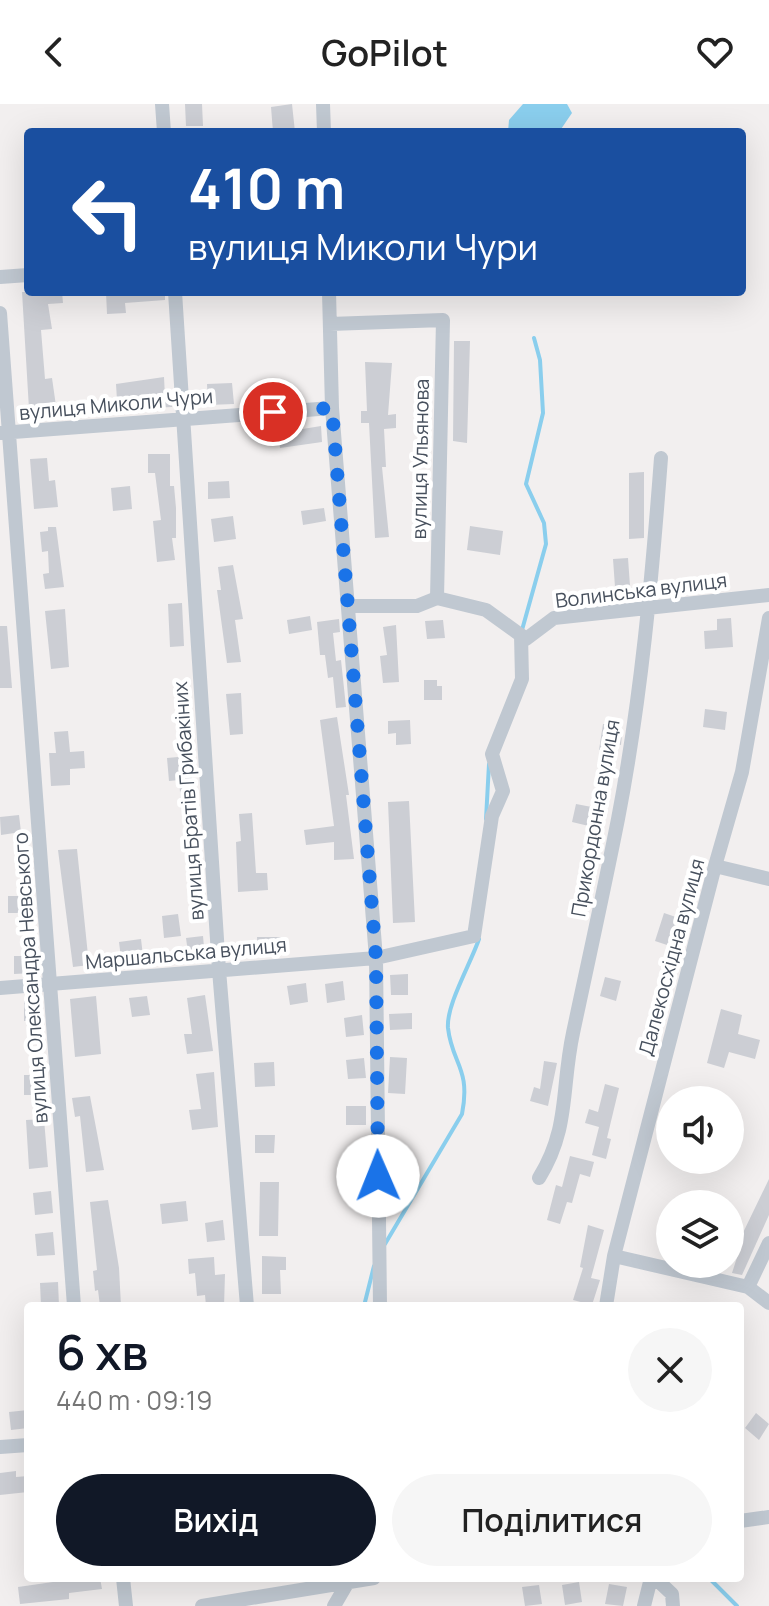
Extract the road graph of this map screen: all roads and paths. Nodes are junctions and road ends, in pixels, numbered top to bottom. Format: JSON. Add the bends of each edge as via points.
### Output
{"nodes":[{"id":1,"x":162,"y":104,"type":"edge"},
{"id":2,"x":323,"y":104,"type":"edge"},
{"id":3,"x":164,"y":128,"type":"edge"},
{"id":4,"x":324,"y":128,"type":"edge"},
{"id":5,"x":24,"y":275,"type":"edge"},
{"id":6,"x":0,"y":277,"type":"edge"},
{"id":7,"x":175,"y":296,"type":"edge"},
{"id":8,"x":329,"y":296,"type":"edge"},
{"id":9,"x":0,"y":313,"type":"edge"},
{"id":10,"x":330,"y":324,"type":"junction"},
{"id":11,"x":332,"y":408,"type":"junction"},
{"id":12,"x":184,"y":417,"type":"junction"},
{"id":13,"x":5,"y":433,"type":"edge"},
{"id":14,"x":661,"y":458,"type":"dead end"},
{"id":15,"x":769,"y":595,"type":"edge"},
{"id":16,"x":437,"y":598,"type":"junction"},
{"id":17,"x":348,"y":606,"type":"junction"},
{"id":18,"x":650,"y":606,"type":"junction"},
{"id":19,"x":769,"y":618,"type":"edge"},
{"id":20,"x":521,"y":635,"type":"junction"},
{"id":21,"x":715,"y":866,"type":"junction"},
{"id":22,"x":769,"y":879,"type":"edge"},
{"id":23,"x":376,"y":958,"type":"junction"},
{"id":24,"x":219,"y":970,"type":"junction"},
{"id":25,"x":51,"y":984,"type":"junction"},
{"id":26,"x":0,"y":988,"type":"edge"},
{"id":27,"x":539,"y":1178,"type":"dead end"},
{"id":28,"x":769,"y":1243,"type":"edge"},
{"id":29,"x":614,"y":1256,"type":"junction"},
{"id":30,"x":748,"y":1287,"type":"junction"},
{"id":31,"x":74,"y":1302,"type":"edge"},
{"id":32,"x":247,"y":1302,"type":"edge"},
{"id":33,"x":380,"y":1302,"type":"edge"},
{"id":34,"x":607,"y":1302,"type":"edge"},
{"id":35,"x":769,"y":1303,"type":"edge"},
{"id":36,"x":24,"y":1445,"type":"edge"},
{"id":37,"x":0,"y":1447,"type":"edge"},
{"id":38,"x":769,"y":1517,"type":"edge"},
{"id":39,"x":744,"y":1520,"type":"edge"},
{"id":40,"x":123,"y":1582,"type":"edge"},
{"id":41,"x":348,"y":1582,"type":"joint"},
{"id":42,"x":652,"y":1582,"type":"edge"},
{"id":43,"x":658,"y":1582,"type":"edge"},
{"id":44,"x":126,"y":1606,"type":"edge"},
{"id":45,"x":202,"y":1606,"type":"edge"},
{"id":46,"x":334,"y":1606,"type":"edge"},
{"id":47,"x":644,"y":1606,"type":"edge"},
{"id":48,"x":673,"y":1606,"type":"edge"}],
"edges":[{"from":1,"to":3,"type":"street"},
{"from":2,"to":4,"type":"street"},
{"from":5,"to":6,"type":"street"},
{"from":7,"to":12,"type":"street","name":"вулиця Братів Грибакіних"},
{"from":8,"to":10,"type":"street"},
{"from":9,"to":13,"type":"street","name":"вулиця Олександра Невського"},
{"from":10,"to":11,"type":"street"},
{"from":10,"to":16,"type":"street","name":"вулиця Ульянова","via":[[443,320]]},
{"from":11,"to":12,"type":"street","name":"вулиця Миколи Чури"},
{"from":11,"to":17,"type":"street"},
{"from":12,"to":13,"type":"street","name":"вулиця Миколи Чури"},
{"from":12,"to":24,"type":"street","name":"вулиця Братів Грибакіних"},
{"from":13,"to":25,"type":"street","name":"вулиця Олександра Невського"},
{"from":14,"to":18,"type":"street","name":"Прикордонна вулиця"},
{"from":15,"to":18,"type":"street","name":"Волинська вулиця"},
{"from":16,"to":17,"type":"street","via":[[417,606]]},
{"from":16,"to":20,"type":"street","via":[[486,610]]},
{"from":17,"to":23,"type":"street"},
{"from":18,"to":20,"type":"street","name":"Волинська вулиця","via":[[554,618],[526,639]]},
{"from":18,"to":27,"type":"street","name":"Прикордонна вулиця","via":[[619,817],[566,1063],[562,1132]]},
{"from":19,"to":21,"type":"street","name":"Далекосхідна вулиця","via":[[742,772]]},
{"from":20,"to":23,"type":"street","name":"Маршальська вулиця","via":[[522,679],[492,754],[503,791],[492,816],[474,936]]},
{"from":21,"to":22,"type":"street"},
{"from":21,"to":29,"type":"street","name":"Далекосхідна вулиця"},
{"from":23,"to":24,"type":"street","name":"Маршальська вулиця"},
{"from":23,"to":33,"type":"street"},
{"from":24,"to":25,"type":"street","name":"Маршальська вулиця"},
{"from":24,"to":32,"type":"street","name":"вулиця Братів Грибакіних"},
{"from":25,"to":26,"type":"street","name":"Маршальська вулиця"},
{"from":25,"to":31,"type":"street","name":"вулиця Олександра Невського"},
{"from":28,"to":30,"type":"street"},
{"from":29,"to":30,"type":"street"},
{"from":29,"to":34,"type":"street","name":"Далекосхідна вулиця"},
{"from":30,"to":35,"type":"street"},
{"from":36,"to":37,"type":"street"},
{"from":38,"to":39,"type":"street"},
{"from":40,"to":44,"type":"street"},
{"from":41,"to":45,"type":"street"},
{"from":41,"to":46,"type":"street"},
{"from":42,"to":47,"type":"street"},
{"from":43,"to":48,"type":"street","via":[[672,1594]]}]}
